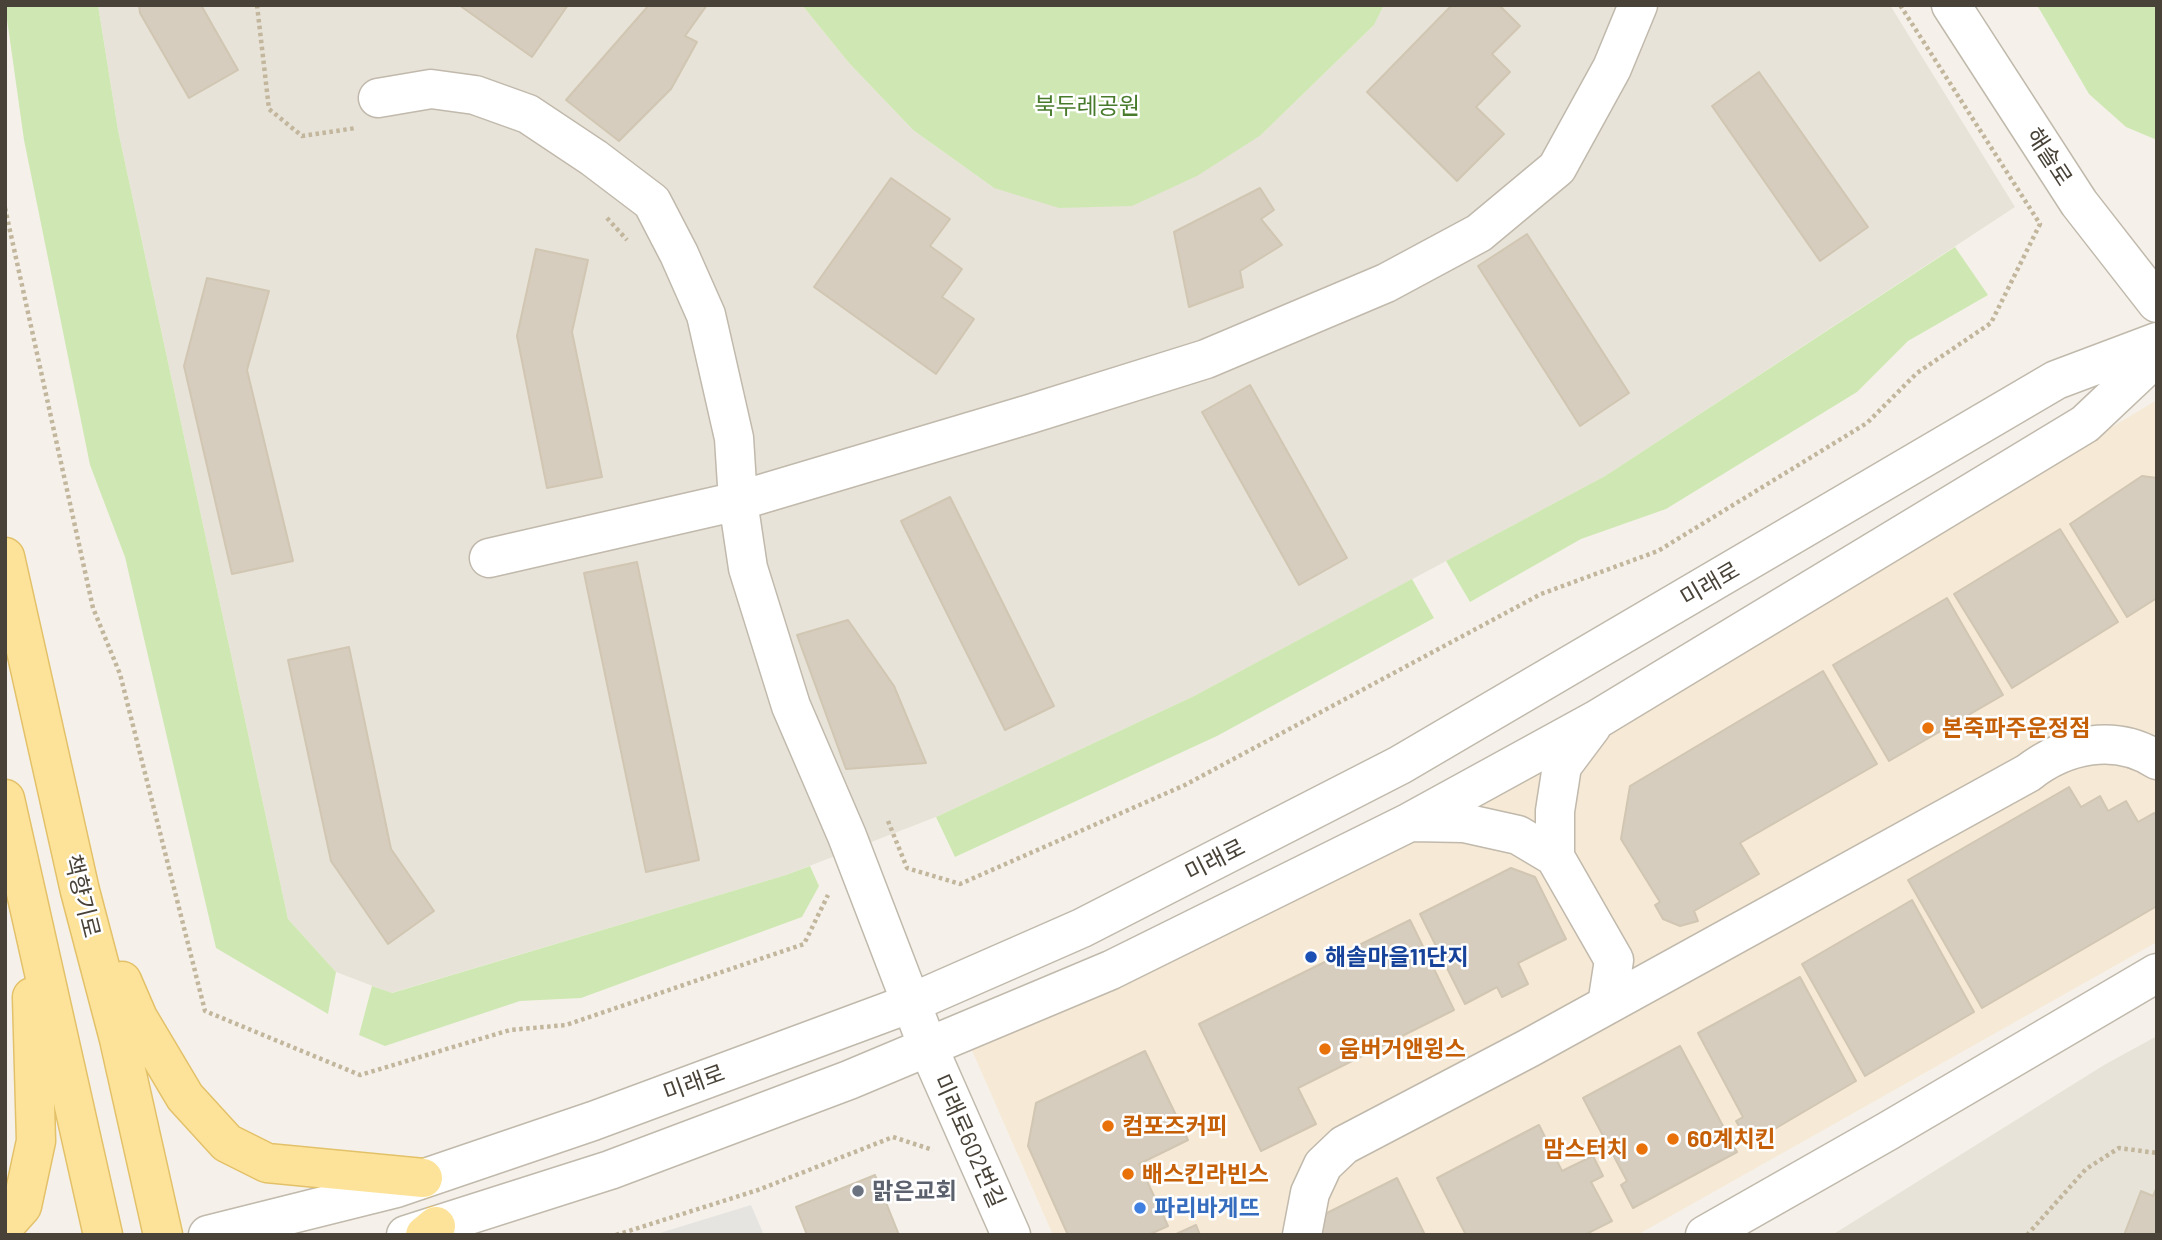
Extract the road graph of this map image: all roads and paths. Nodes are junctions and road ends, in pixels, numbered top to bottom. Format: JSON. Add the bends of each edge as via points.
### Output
{"nodes":[{"id":1,"x":257,"y":5,"type":"edge"},
{"id":2,"x":1638,"y":5,"type":"edge"},
{"id":3,"x":1900,"y":5,"type":"edge"},
{"id":4,"x":1951,"y":5,"type":"edge"},
{"id":5,"x":374,"y":112,"type":"joint"},
{"id":6,"x":5,"y":208,"type":"edge"},
{"id":7,"x":606,"y":217,"type":"dead end"},
{"id":8,"x":629,"y":243,"type":"dead end"},
{"id":9,"x":2157,"y":303,"type":"edge"},
{"id":10,"x":2157,"y":342,"type":"edge"},
{"id":11,"x":2157,"y":356,"type":"edge"},
{"id":12,"x":738,"y":501,"type":"junction"},
{"id":13,"x":5,"y":557,"type":"edge"},
{"id":14,"x":489,"y":558,"type":"dead end"},
{"id":15,"x":1597,"y":720,"type":"junction"},
{"id":16,"x":2157,"y":760,"type":"edge"},
{"id":17,"x":5,"y":799,"type":"edge"},
{"id":18,"x":888,"y":821,"type":"dead end"},
{"id":19,"x":1410,"y":822,"type":"junction"},
{"id":20,"x":1555,"y":856,"type":"junction"},
{"id":21,"x":77,"y":878,"type":"junction"},
{"id":22,"x":832,"y":888,"type":"dead end"},
{"id":23,"x":29,"y":908,"type":"junction"},
{"id":24,"x":1614,"y":960,"type":"junction"},
{"id":25,"x":2157,"y":973,"type":"edge"},
{"id":26,"x":1662,"y":975,"type":"junction"},
{"id":27,"x":911,"y":1003,"type":"junction"},
{"id":28,"x":1607,"y":1005,"type":"junction"},
{"id":29,"x":928,"y":1047,"type":"junction"},
{"id":30,"x":2157,"y":1153,"type":"edge"},
{"id":31,"x":941,"y":1154,"type":"dead end"},
{"id":32,"x":423,"y":1178,"type":"junction"},
{"id":33,"x":5,"y":1225,"type":"edge"},
{"id":34,"x":422,"y":1232,"type":"edge"},
{"id":35,"x":103,"y":1235,"type":"edge"},
{"id":36,"x":163,"y":1235,"type":"edge"},
{"id":37,"x":208,"y":1235,"type":"edge"},
{"id":38,"x":617,"y":1235,"type":"edge"},
{"id":39,"x":1012,"y":1235,"type":"edge"},
{"id":40,"x":1302,"y":1235,"type":"edge"},
{"id":41,"x":1704,"y":1235,"type":"edge"},
{"id":42,"x":2027,"y":1235,"type":"edge"}],
"edges":[{"from":1,"to":5,"type":"path","via":[[269,109],[302,136]]},
{"from":2,"to":12,"type":"street","via":[[1612,68],[1557,169],[1479,233],[1386,283],[1206,359]]},
{"from":3,"to":18,"type":"path","via":[[2040,224],[1991,323],[1917,373],[1867,423],[1658,551],[1541,594],[1185,785],[960,884],[907,868]]},
{"from":4,"to":9,"type":"street","name":"해솔로","via":[[2079,203]]},
{"from":5,"to":12,"type":"street","name":"미래로602번길","via":[[431,89],[475,95],[528,114],[652,202],[706,315],[734,438]]},
{"from":6,"to":22,"type":"path","via":[[93,608],[120,674],[205,1011],[360,1075],[510,1030],[566,1025],[804,944]]},
{"from":7,"to":8,"type":"path"},
{"from":10,"to":27,"type":"street","name":"미래로","via":[[2056,380],[1401,765],[1082,928]]},
{"from":11,"to":15,"type":"street","via":[[2085,424]]},
{"from":12,"to":14,"type":"street"},
{"from":12,"to":27,"type":"street","name":"미래로602번길","via":[[748,569],[791,706]]},
{"from":13,"to":21,"type":"main road","name":"책향기로"},
{"from":15,"to":19,"type":"street"},
{"from":15,"to":20,"type":"street","via":[[1562,766]]},
{"from":16,"to":26,"type":"street","via":[[2115,745],[2061,752]]},
{"from":17,"to":23,"type":"main road"},
{"from":19,"to":20,"type":"street","via":[[1464,823],[1518,835]]},
{"from":19,"to":29,"type":"street","via":[[1111,970]]},
{"from":20,"to":24,"type":"street"},
{"from":21,"to":32,"type":"main road","via":[[138,1018],[185,1097],[227,1143],[267,1163]]},
{"from":21,"to":36,"type":"main road","name":"책향기로"},
{"from":23,"to":33,"type":"main road","via":[[36,1140],[22,1206]]},
{"from":23,"to":35,"type":"main road"},
{"from":24,"to":26,"type":"street"},
{"from":24,"to":28,"type":"street"},
{"from":25,"to":41,"type":"street"},
{"from":26,"to":28,"type":"street"},
{"from":27,"to":29,"type":"street","name":"미래로602번길"},
{"from":27,"to":32,"type":"street","name":"미래로","via":[[593,1121]]},
{"from":28,"to":40,"type":"street","via":[[1344,1145],[1322,1165],[1310,1193]]},
{"from":29,"to":34,"type":"street","via":[[610,1170]]},
{"from":29,"to":39,"type":"street","name":"미래로602번길"},
{"from":30,"to":42,"type":"path","via":[[2119,1148],[2086,1169]]},
{"from":31,"to":38,"type":"path","via":[[893,1137],[758,1190]]},
{"from":32,"to":37,"type":"street","name":"미래로"}]}
